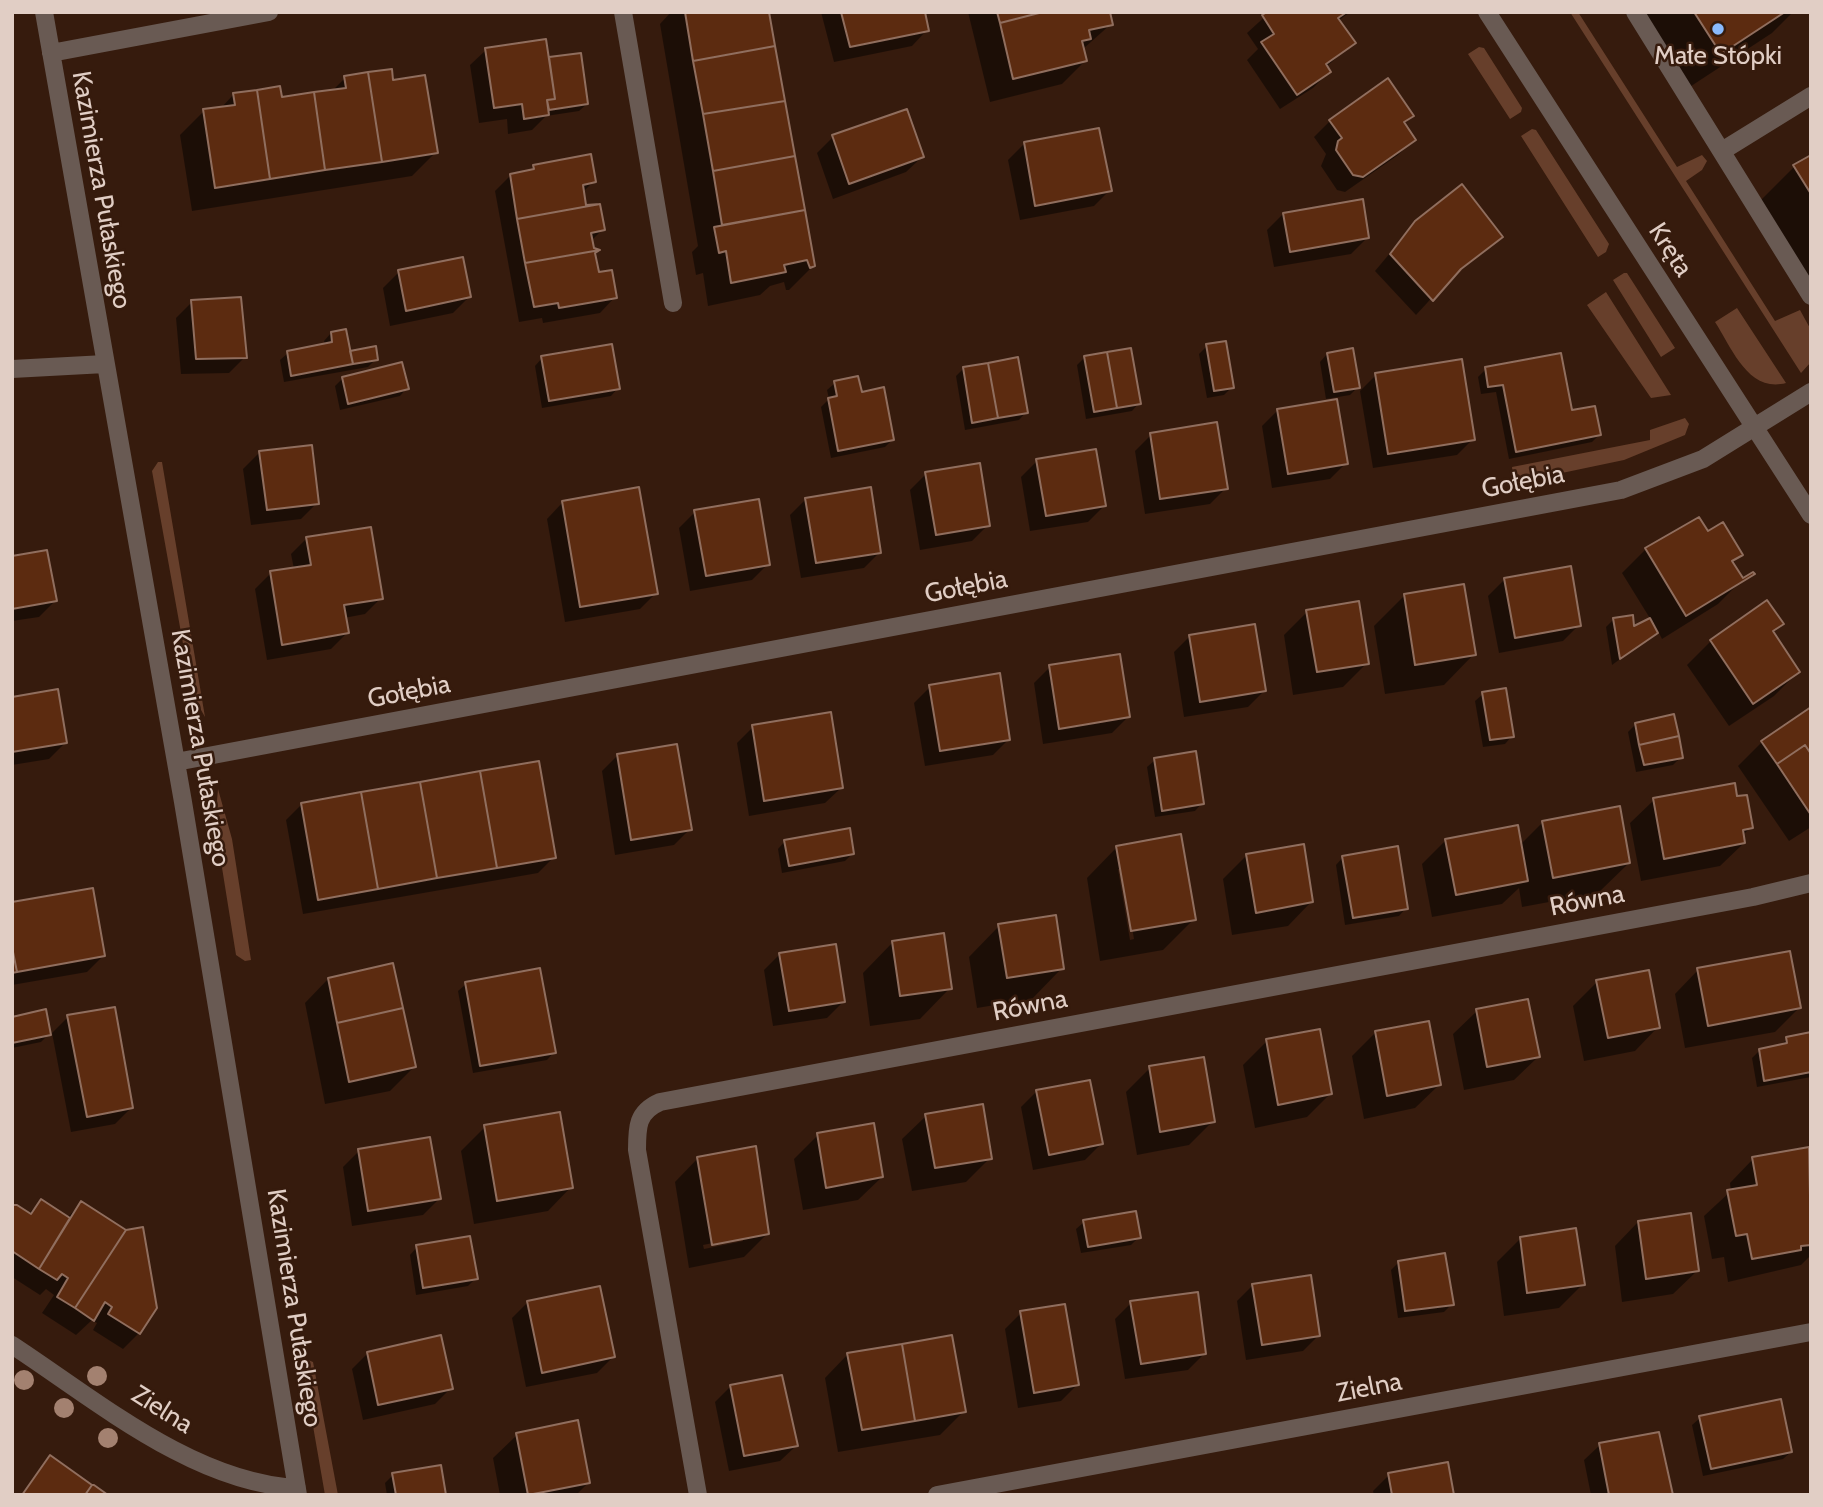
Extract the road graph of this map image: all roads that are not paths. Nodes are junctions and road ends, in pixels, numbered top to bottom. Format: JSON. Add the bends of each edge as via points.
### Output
{"nodes":[{"id":1,"x":44,"y":12,"type":"edge"},
{"id":2,"x":269,"y":12,"type":"edge"},
{"id":3,"x":623,"y":12,"type":"edge"},
{"id":4,"x":1487,"y":12,"type":"edge"},
{"id":5,"x":1635,"y":12,"type":"edge"},
{"id":6,"x":51,"y":53,"type":"junction"},
{"id":7,"x":1811,"y":96,"type":"edge"},
{"id":8,"x":1722,"y":151,"type":"junction"},
{"id":9,"x":1811,"y":296,"type":"edge"},
{"id":10,"x":673,"y":303,"type":"dead end"},
{"id":11,"x":105,"y":364,"type":"junction"},
{"id":12,"x":12,"y":369,"type":"edge"},
{"id":13,"x":1811,"y":392,"type":"edge"},
{"id":14,"x":1753,"y":428,"type":"junction"},
{"id":15,"x":1811,"y":515,"type":"edge"},
{"id":16,"x":176,"y":762,"type":"junction"},
{"id":17,"x":1811,"y":883,"type":"edge"},
{"id":18,"x":1811,"y":1332,"type":"edge"},
{"id":19,"x":12,"y":1345,"type":"edge"},
{"id":20,"x":297,"y":1491,"type":"edge"},
{"id":21,"x":698,"y":1495,"type":"edge"},
{"id":22,"x":936,"y":1495,"type":"edge"}],
"edges":[{"from":1,"to":6,"type":"street","name":"Kazimierza Pułaskiego"},
{"from":2,"to":6,"type":"street"},
{"from":3,"to":10,"type":"street"},
{"from":4,"to":14,"type":"street","name":"Kręta"},
{"from":5,"to":8,"type":"street"},
{"from":6,"to":11,"type":"street","name":"Kazimierza Pułaskiego"},
{"from":7,"to":8,"type":"street"},
{"from":8,"to":9,"type":"street"},
{"from":11,"to":12,"type":"street"},
{"from":11,"to":16,"type":"street","name":"Kazimierza Pułaskiego"},
{"from":13,"to":14,"type":"street","name":"Gołębia"},
{"from":14,"to":15,"type":"street","name":"Kręta"},
{"from":14,"to":16,"type":"street","name":"Gołębia","via":[[1703,459],[1621,490]]},
{"from":16,"to":20,"type":"street","name":"Kazimierza Pułaskiego"},
{"from":17,"to":21,"type":"street","name":"Równa","via":[[649,1107],[640,1116],[637,1150]]},
{"from":18,"to":22,"type":"street","name":"Zielna"},
{"from":19,"to":20,"type":"street","name":"Zielna","via":[[169,1448],[205,1466],[268,1487]]}]}
